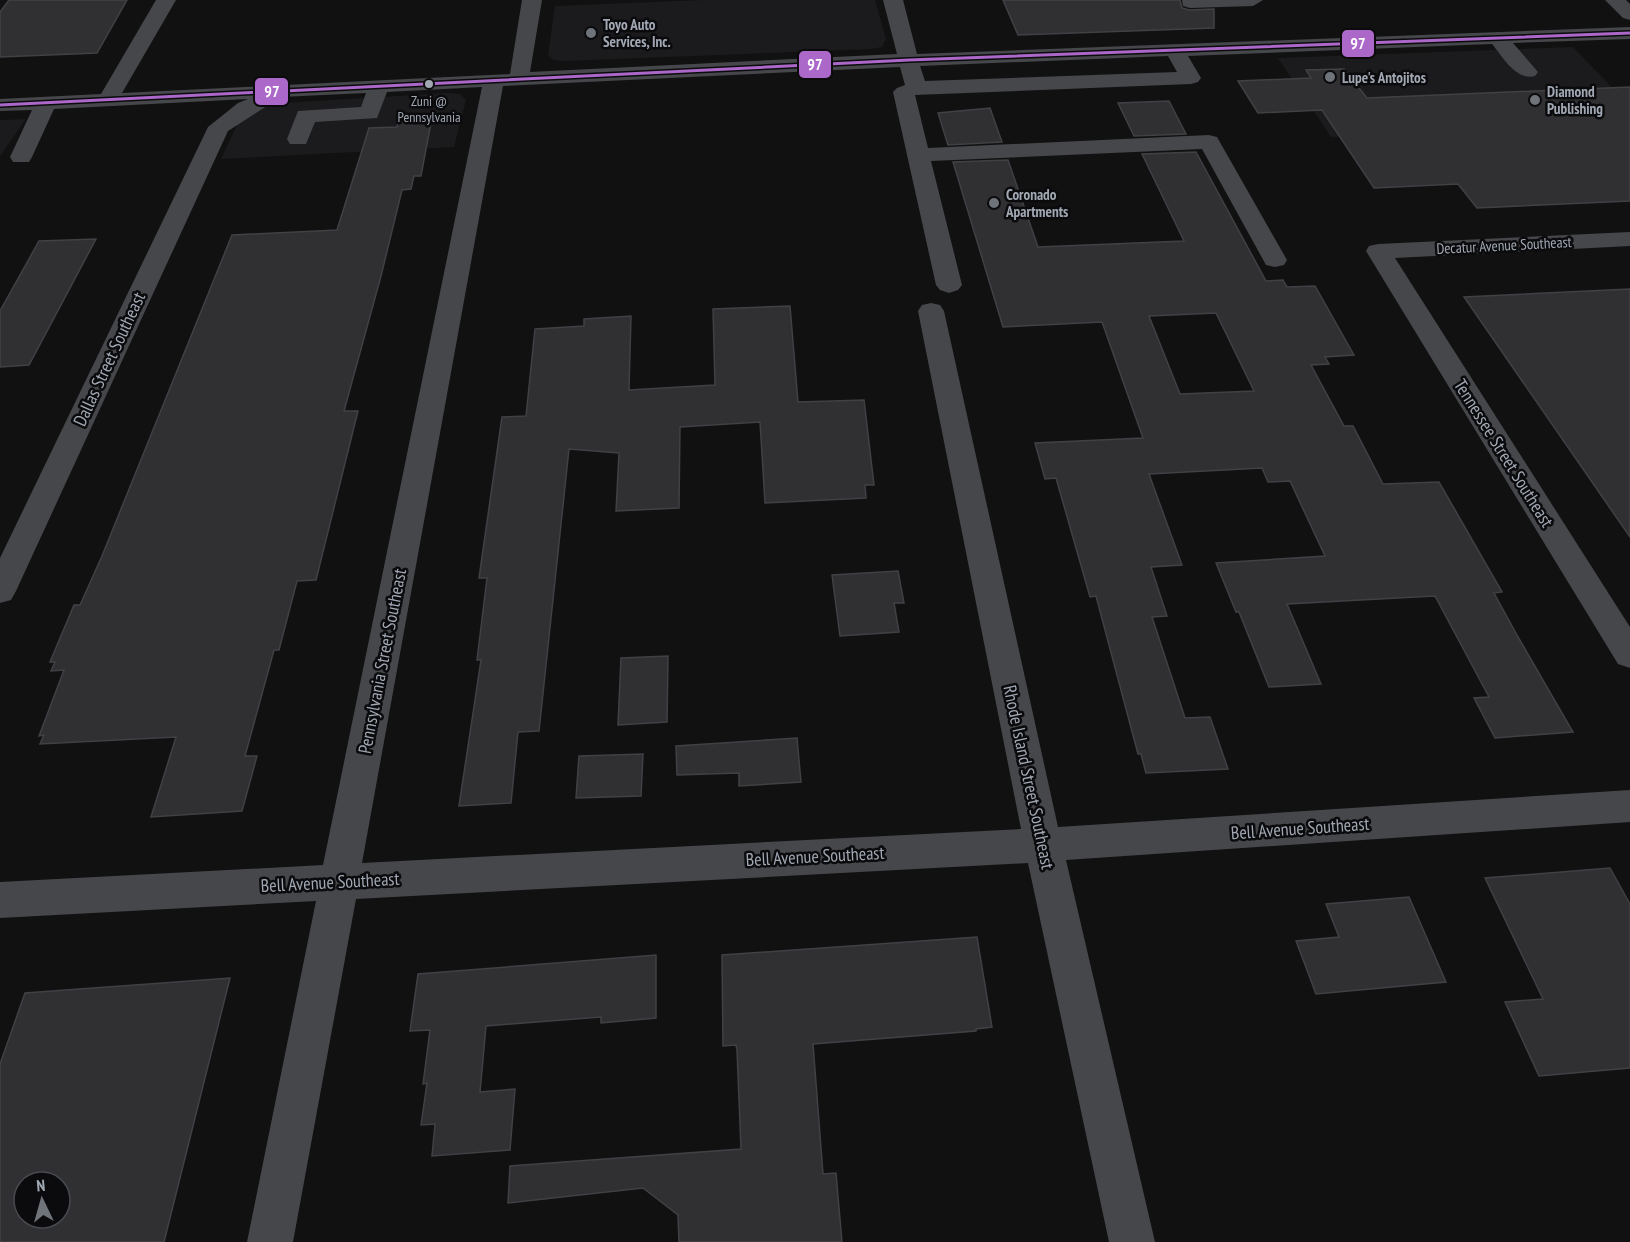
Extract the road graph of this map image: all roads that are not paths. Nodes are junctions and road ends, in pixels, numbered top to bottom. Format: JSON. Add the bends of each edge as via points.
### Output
{"nodes":[{"id":1,"x":166,"y":0,"type":"edge"},
{"id":2,"x":532,"y":0,"type":"edge"},
{"id":3,"x":893,"y":0,"type":"edge"},
{"id":4,"x":1615,"y":0,"type":"edge"},
{"id":5,"x":1190,"y":2,"type":"dead end"},
{"id":6,"x":1630,"y":14,"type":"edge"},
{"id":7,"x":1265,"y":18,"type":"edge"},
{"id":8,"x":1579,"y":18,"type":"dead end"},
{"id":9,"x":1630,"y":33,"type":"edge"},
{"id":10,"x":1594,"y":34,"type":"junction"},
{"id":11,"x":1496,"y":38,"type":"junction"},
{"id":12,"x":1174,"y":50,"type":"junction"},
{"id":13,"x":909,"y":60,"type":"junction"},
{"id":14,"x":1528,"y":72,"type":"dead end"},
{"id":15,"x":506,"y":79,"type":"junction"},
{"id":16,"x":379,"y":86,"type":"junction"},
{"id":17,"x":916,"y":88,"type":"junction"},
{"id":18,"x":290,"y":90,"type":"junction"},
{"id":19,"x":189,"y":95,"type":"junction"},
{"id":20,"x":108,"y":99,"type":"junction"},
{"id":21,"x":46,"y":103,"type":"junction"},
{"id":22,"x":0,"y":105,"type":"edge"},
{"id":23,"x":219,"y":127,"type":"junction"},
{"id":24,"x":298,"y":139,"type":"dead end"},
{"id":25,"x":918,"y":155,"type":"junction"},
{"id":26,"x":21,"y":157,"type":"dead end"},
{"id":27,"x":1630,"y":239,"type":"edge"},
{"id":28,"x":1378,"y":251,"type":"joint"},
{"id":29,"x":1275,"y":260,"type":"dead end"},
{"id":30,"x":0,"y":591,"type":"edge"},
{"id":31,"x":1630,"y":656,"type":"edge"},
{"id":32,"x":1630,"y":806,"type":"edge"},
{"id":33,"x":1043,"y":845,"type":"junction"},
{"id":34,"x":339,"y":882,"type":"junction"},
{"id":35,"x":0,"y":900,"type":"edge"},
{"id":36,"x":270,"y":1242,"type":"edge"},
{"id":37,"x":1132,"y":1242,"type":"edge"}],
"edges":[{"from":1,"to":20,"type":"street"},
{"from":2,"to":15,"type":"street","name":"Pennsylvania Street Southeast"},
{"from":3,"to":13,"type":"street"},
{"from":4,"to":6,"type":"street"},
{"from":5,"to":7,"type":"street"},
{"from":7,"to":11,"type":"street"},
{"from":7,"to":12,"type":"street"},
{"from":8,"to":10,"type":"street"},
{"from":9,"to":10,"type":"street"},
{"from":10,"to":11,"type":"street"},
{"from":11,"to":14,"type":"street"},
{"from":12,"to":13,"type":"street"},
{"from":12,"to":17,"type":"street","via":[[1191,78]]},
{"from":13,"to":15,"type":"street"},
{"from":13,"to":17,"type":"street"},
{"from":15,"to":16,"type":"street"},
{"from":15,"to":34,"type":"street","name":"Pennsylvania Street Southeast"},
{"from":16,"to":18,"type":"street"},
{"from":16,"to":24,"type":"street","via":[[369,113],[306,116]]},
{"from":17,"to":25,"type":"street","name":"Rhode Island Street Southeast","via":[[904,92]]},
{"from":18,"to":19,"type":"street"},
{"from":18,"to":23,"type":"street","name":"Dallas Street Southeast","via":[[246,108]]},
{"from":19,"to":20,"type":"street"},
{"from":19,"to":23,"type":"street","via":[[206,101]]},
{"from":20,"to":21,"type":"street"},
{"from":21,"to":22,"type":"street"},
{"from":21,"to":26,"type":"street"},
{"from":23,"to":30,"type":"street","name":"Dallas Street Southeast"},
{"from":25,"to":29,"type":"street","via":[[1209,142]]},
{"from":25,"to":33,"type":"street","name":"Rhode Island Street Southeast","via":[[940,298]]},
{"from":27,"to":28,"type":"street","name":"Decatur Avenue Southeast"},
{"from":28,"to":31,"type":"street","name":"Tennessee Street Southeast"},
{"from":32,"to":33,"type":"street","name":"Bell Avenue Southeast"},
{"from":33,"to":34,"type":"street","name":"Bell Avenue Southeast"},
{"from":33,"to":37,"type":"street","name":"Rhode Island Street Southeast"},
{"from":34,"to":35,"type":"street","name":"Bell Avenue Southeast"},
{"from":34,"to":36,"type":"street","name":"Pennsylvania Street Southeast"}]}
